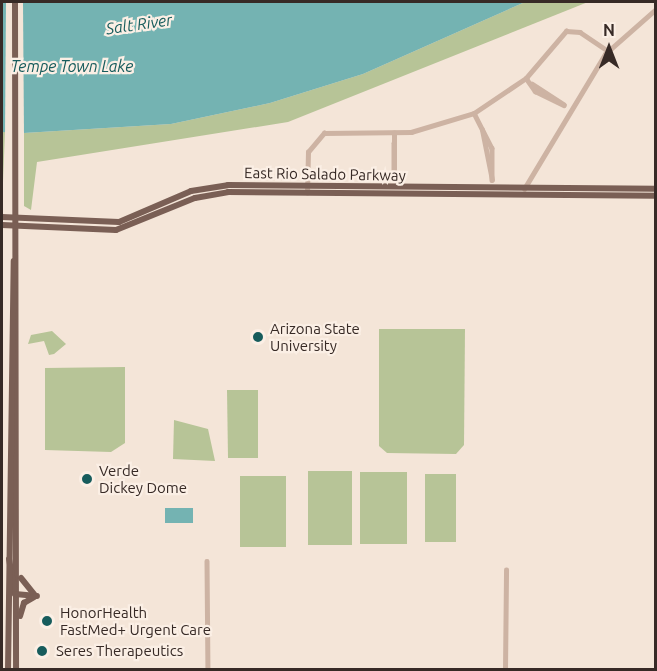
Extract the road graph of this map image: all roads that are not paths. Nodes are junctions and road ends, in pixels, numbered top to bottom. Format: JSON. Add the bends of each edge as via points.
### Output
{"nodes":[{"id":1,"x":15,"y":2,"type":"edge"},
{"id":2,"x":656,"y":9,"type":"edge"},
{"id":3,"x":608,"y":51,"type":"junction"},
{"id":4,"x":526,"y":78,"type":"junction"},
{"id":5,"x":571,"y":109,"type":"junction"},
{"id":6,"x":474,"y":113,"type":"junction"},
{"id":7,"x":394,"y":133,"type":"junction"},
{"id":8,"x":492,"y":184,"type":"junction"},
{"id":9,"x":393,"y":187,"type":"junction"},
{"id":10,"x":524,"y":189,"type":"junction"},
{"id":11,"x":656,"y":189,"type":"edge"},
{"id":12,"x":307,"y":190,"type":"junction"},
{"id":13,"x":491,"y":196,"type":"junction"},
{"id":14,"x":656,"y":196,"type":"edge"},
{"id":15,"x":2,"y":217,"type":"edge"},
{"id":16,"x":15,"y":222,"type":"junction"},
{"id":17,"x":2,"y":225,"type":"edge"},
{"id":18,"x":15,"y":257,"type":"junction"},
{"id":19,"x":5,"y":516,"type":"edge"},
{"id":20,"x":18,"y":517,"type":"junction"},
{"id":21,"x":9,"y":559,"type":"junction"},
{"id":22,"x":207,"y":561,"type":"dead end"},
{"id":23,"x":18,"y":567,"type":"junction"},
{"id":24,"x":506,"y":570,"type":"dead end"},
{"id":25,"x":5,"y":596,"type":"edge"},
{"id":26,"x":18,"y":596,"type":"junction"},
{"id":27,"x":37,"y":596,"type":"junction"},
{"id":28,"x":18,"y":630,"type":"junction"},
{"id":29,"x":8,"y":669,"type":"edge"},
{"id":30,"x":16,"y":669,"type":"edge"},
{"id":31,"x":208,"y":669,"type":"edge"},
{"id":32,"x":505,"y":669,"type":"edge"}],
"edges":[{"from":1,"to":16,"type":"main road"},
{"from":2,"to":3,"type":"street"},
{"from":3,"to":4,"type":"street","via":[[580,32],[566,31]]},
{"from":3,"to":5,"type":"street"},
{"from":4,"to":5,"type":"street"},
{"from":4,"to":6,"type":"street"},
{"from":5,"to":10,"type":"street"},
{"from":6,"to":7,"type":"street"},
{"from":6,"to":8,"type":"street","via":[[482,130]]},
{"from":7,"to":9,"type":"street"},
{"from":7,"to":12,"type":"street","via":[[339,129],[321,135],[308,154]]},
{"from":8,"to":9,"type":"main road","name":"East Rio Salado Parkway"},
{"from":8,"to":10,"type":"main road","name":"East Rio Salado Parkway"},
{"from":8,"to":13,"type":"street"},
{"from":9,"to":12,"type":"main road","name":"East Rio Salado Parkway"},
{"from":10,"to":11,"type":"main road","name":"East Rio Salado Parkway"},
{"from":12,"to":13,"type":"main road","name":"East Rio Salado Parkway"},
{"from":12,"to":16,"type":"main road","name":"East Rio Salado Parkway","via":[[201,188],[119,222]]},
{"from":13,"to":14,"type":"main road","name":"East Rio Salado Parkway"},
{"from":15,"to":16,"type":"main road","name":"East Rio Salado Parkway"},
{"from":16,"to":17,"type":"main road","name":"East Rio Salado Parkway"},
{"from":16,"to":18,"type":"main road"},
{"from":18,"to":19,"type":"main road","via":[[10,275]]},
{"from":18,"to":20,"type":"main road"},
{"from":19,"to":20,"type":"street"},
{"from":19,"to":21,"type":"main road"},
{"from":20,"to":23,"type":"main road"},
{"from":21,"to":25,"type":"main road"},
{"from":21,"to":26,"type":"main road"},
{"from":22,"to":31,"type":"street"},
{"from":23,"to":26,"type":"main road"},
{"from":23,"to":27,"type":"main road","via":[[24,588]]},
{"from":24,"to":32,"type":"street"},
{"from":25,"to":29,"type":"main road"},
{"from":26,"to":27,"type":"main road"},
{"from":26,"to":28,"type":"main road"},
{"from":27,"to":28,"type":"main road","via":[[24,603]]},
{"from":28,"to":30,"type":"main road"}]}
